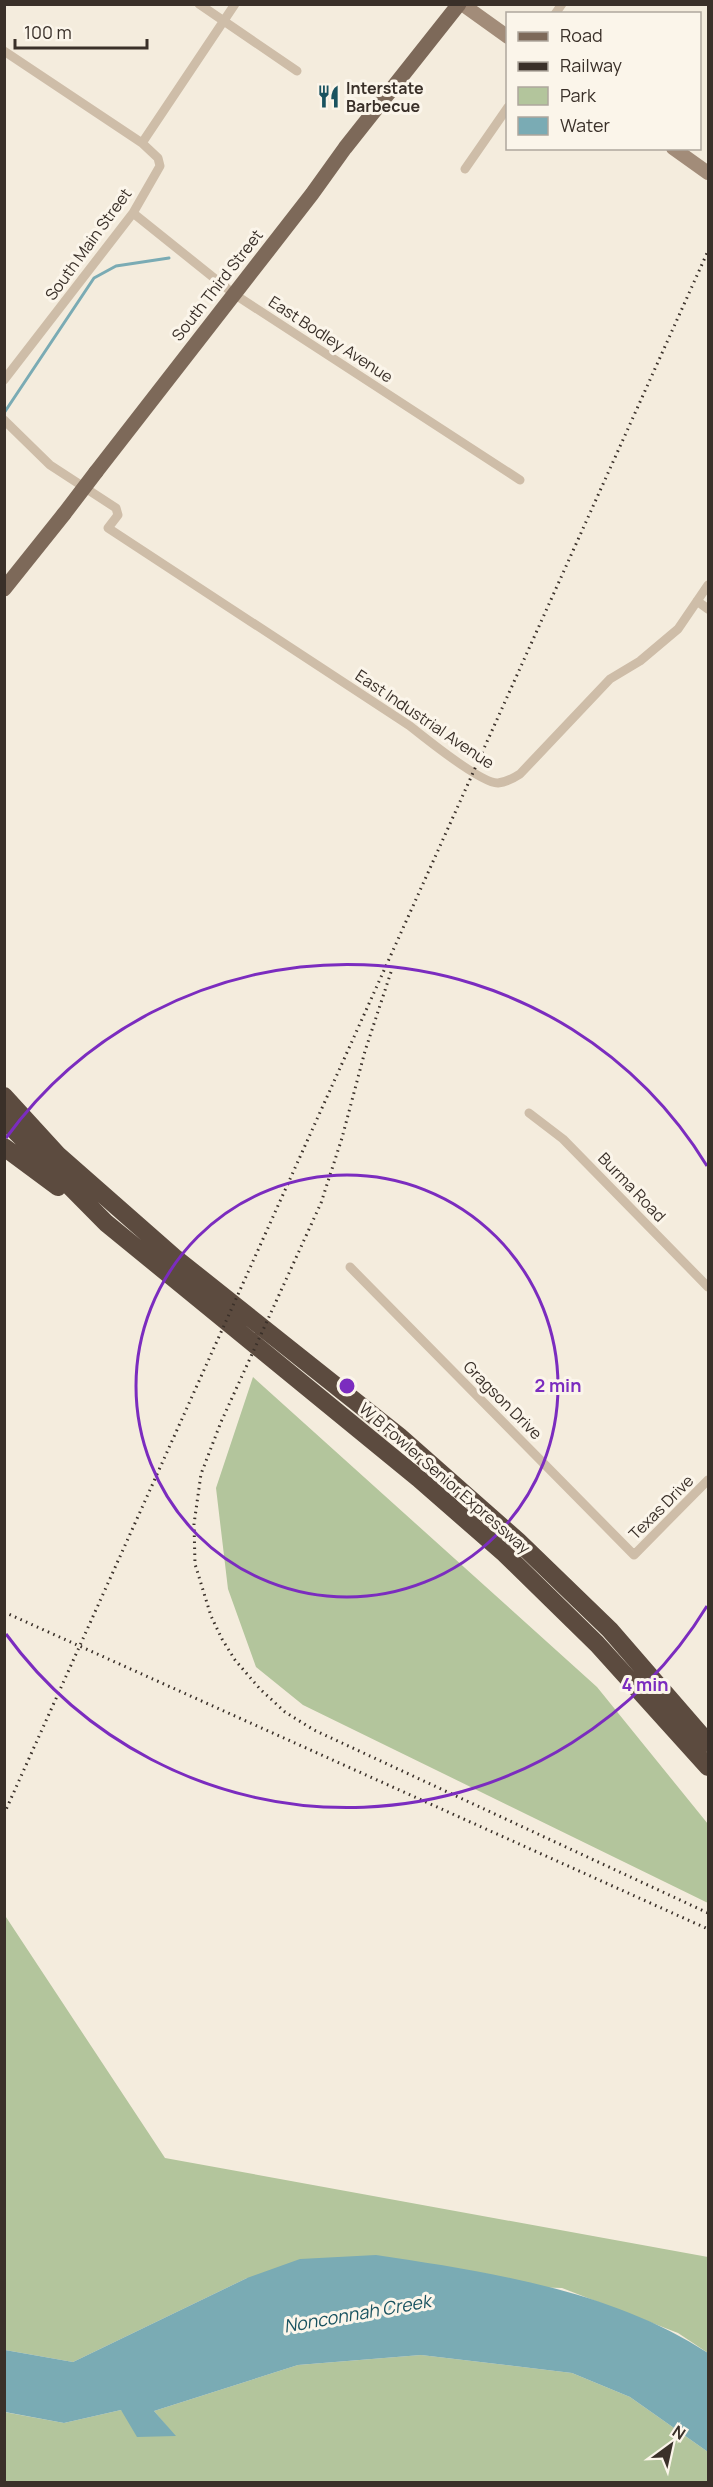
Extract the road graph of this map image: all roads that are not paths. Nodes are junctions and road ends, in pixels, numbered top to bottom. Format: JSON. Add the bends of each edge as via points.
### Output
{"nodes":[{"id":1,"x":199,"y":4,"type":"edge"},
{"id":2,"x":236,"y":4,"type":"edge"},
{"id":3,"x":460,"y":4,"type":"edge"},
{"id":4,"x":224,"y":22,"type":"junction"},
{"id":5,"x":506,"y":36,"type":"edge"},
{"id":6,"x":4,"y":51,"type":"edge"},
{"id":7,"x":297,"y":71,"type":"dead end"},
{"id":8,"x":506,"y":108,"type":"edge"},
{"id":9,"x":142,"y":143,"type":"junction"},
{"id":10,"x":676,"y":150,"type":"edge"},
{"id":11,"x":465,"y":169,"type":"dead end"},
{"id":12,"x":708,"y":173,"type":"edge"},
{"id":13,"x":132,"y":213,"type":"junction"},
{"id":14,"x":234,"y":294,"type":"junction"},
{"id":15,"x":4,"y":380,"type":"edge"},
{"id":16,"x":6,"y":421,"type":"edge"},
{"id":17,"x":520,"y":480,"type":"dead end"},
{"id":18,"x":708,"y":585,"type":"edge"},
{"id":19,"x":4,"y":589,"type":"edge"},
{"id":20,"x":697,"y":601,"type":"junction"},
{"id":21,"x":708,"y":609,"type":"edge"},
{"id":22,"x":4,"y":1096,"type":"edge"},
{"id":23,"x":529,"y":1113,"type":"dead end"},
{"id":24,"x":4,"y":1118,"type":"edge"},
{"id":25,"x":4,"y":1147,"type":"edge"},
{"id":26,"x":106,"y":1223,"type":"junction"},
{"id":27,"x":350,"y":1267,"type":"dead end"},
{"id":28,"x":708,"y":1287,"type":"edge"},
{"id":29,"x":708,"y":1480,"type":"edge"},
{"id":30,"x":634,"y":1555,"type":"joint"},
{"id":31,"x":708,"y":1743,"type":"edge"},
{"id":32,"x":708,"y":1767,"type":"edge"}],
"edges":[{"from":1,"to":4,"type":"street"},
{"from":2,"to":4,"type":"street"},
{"from":3,"to":5,"type":"main road"},
{"from":3,"to":14,"type":"main road","name":"South Third Street"},
{"from":4,"to":7,"type":"street"},
{"from":4,"to":9,"type":"street"},
{"from":6,"to":9,"type":"street"},
{"from":8,"to":11,"type":"street"},
{"from":9,"to":13,"type":"street","name":"South Main Street","via":[[158,158],[160,166]]},
{"from":10,"to":12,"type":"main road"},
{"from":13,"to":14,"type":"street","name":"East Bodley Avenue"},
{"from":13,"to":15,"type":"street","name":"South Main Street"},
{"from":14,"to":17,"type":"street","name":"East Bodley Avenue"},
{"from":14,"to":19,"type":"main road","name":"South Third Street","bridge":true},
{"from":16,"to":20,"type":"street","name":"East Industrial Avenue","via":[[50,465],[116,508],[117,515],[108,528],[410,726],[454,759],[497,783],[512,779],[531,764],[610,680],[678,629]]},
{"from":18,"to":20,"type":"street"},
{"from":20,"to":21,"type":"street"},
{"from":22,"to":31,"type":"highway","name":"W B Fowler Senior Expressway","via":[[58,1155],[174,1257],[399,1437],[518,1541],[610,1630]]},
{"from":23,"to":28,"type":"street","name":"Burma Road","via":[[564,1139]]},
{"from":24,"to":26,"type":"highway","name":"W B Fowler Senior Expressway"},
{"from":25,"to":26,"type":"highway"},
{"from":26,"to":32,"type":"highway","name":"W B Fowler Senior Expressway","via":[[505,1554],[597,1644]]},
{"from":27,"to":30,"type":"street","name":"Gragson Drive"},
{"from":29,"to":30,"type":"street","name":"Texas Drive"}]}
